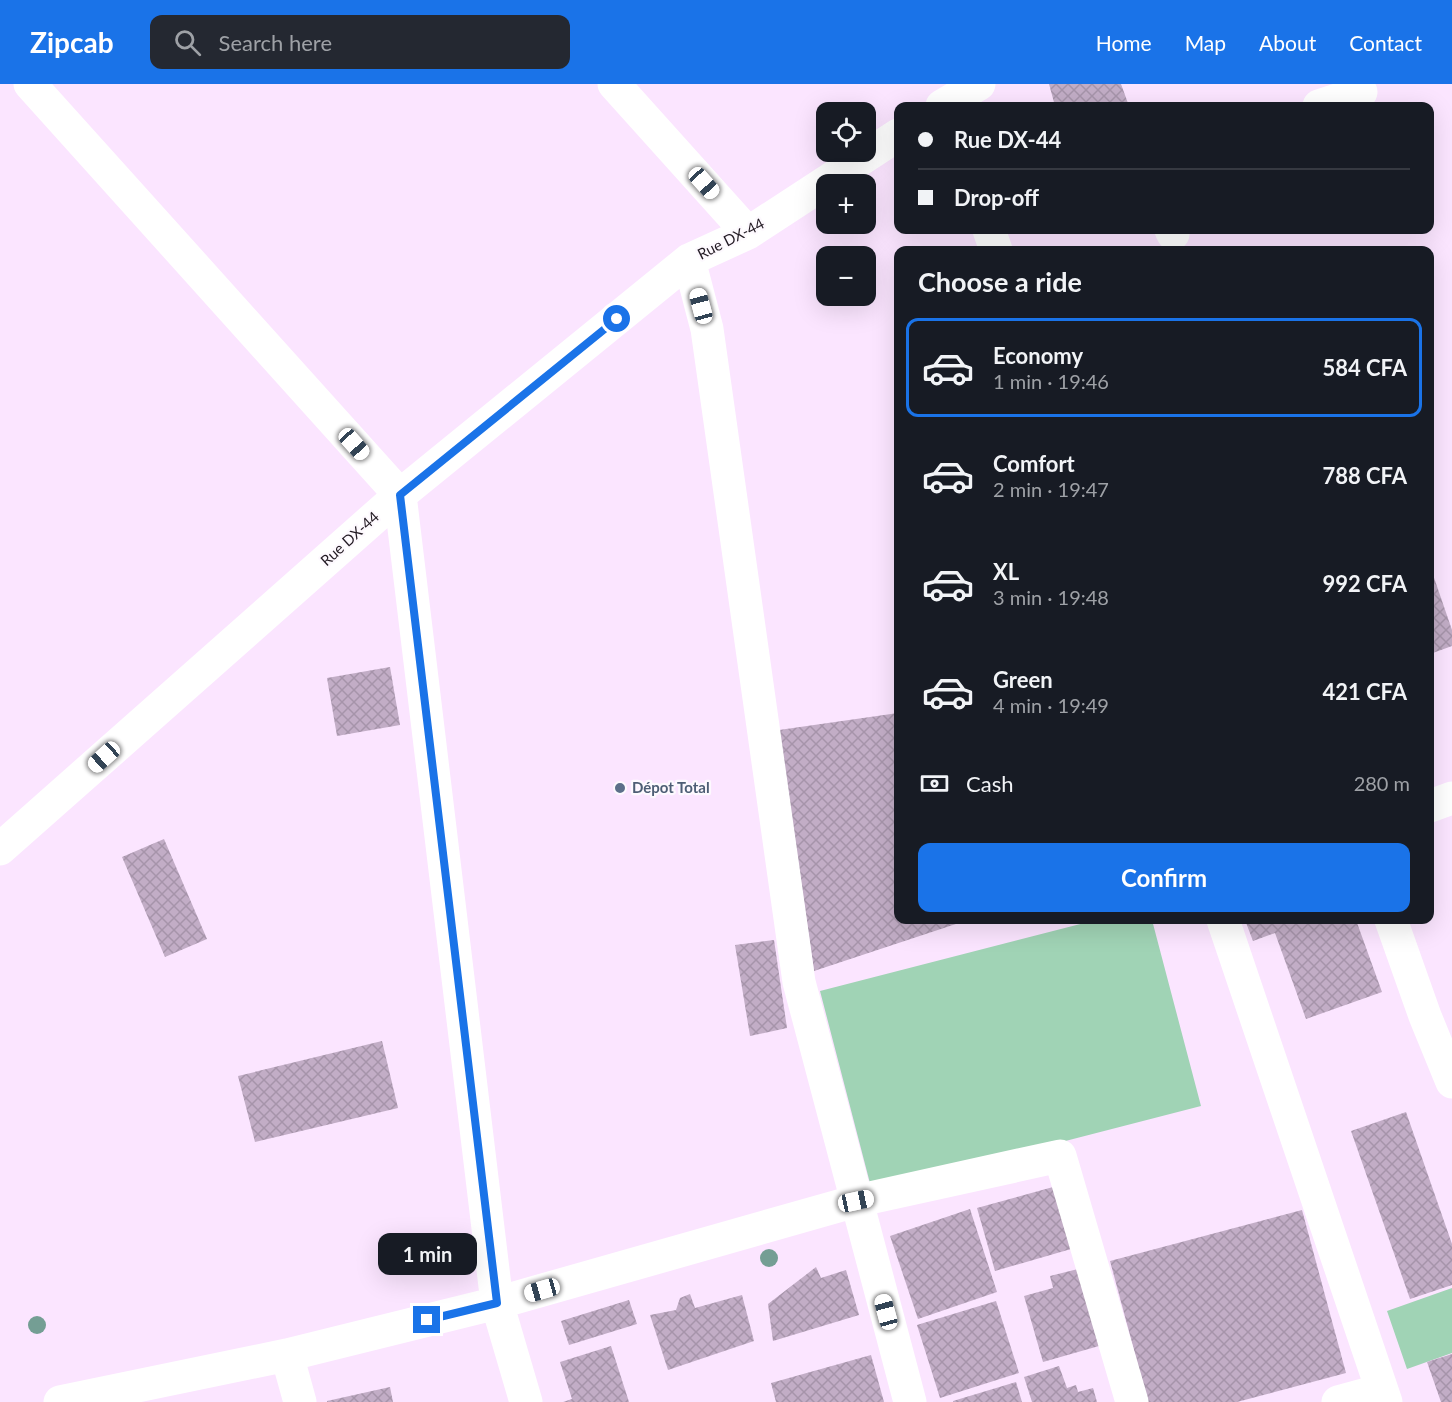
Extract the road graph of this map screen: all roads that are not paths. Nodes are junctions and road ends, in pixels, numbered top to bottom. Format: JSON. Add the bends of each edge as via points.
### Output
{"nodes":[{"id":1,"x":30,"y":84,"type":"edge"},
{"id":2,"x":614,"y":84,"type":"edge"},
{"id":3,"x":979,"y":84,"type":"edge"},
{"id":4,"x":1361,"y":92,"type":"dead end"},
{"id":5,"x":951,"y":102,"type":"edge"},
{"id":6,"x":1331,"y":102,"type":"edge"},
{"id":7,"x":894,"y":138,"type":"edge"},
{"id":8,"x":748,"y":233,"type":"junction"},
{"id":9,"x":689,"y":260,"type":"junction"},
{"id":10,"x":400,"y":495,"type":"junction"},
{"id":11,"x":1452,"y":798,"type":"edge"},
{"id":12,"x":1434,"y":805,"type":"edge"},
{"id":13,"x":0,"y":849,"type":"edge"},
{"id":14,"x":1223,"y":924,"type":"edge"},
{"id":15,"x":1392,"y":924,"type":"edge"},
{"id":16,"x":1452,"y":1082,"type":"edge"},
{"id":17,"x":856,"y":1201,"type":"junction"},
{"id":18,"x":497,"y":1303,"type":"junction"},
{"id":19,"x":287,"y":1354,"type":"junction"},
{"id":20,"x":1384,"y":1396,"type":"edge"},
{"id":21,"x":73,"y":1401,"type":"edge"},
{"id":22,"x":300,"y":1402,"type":"edge"},
{"id":23,"x":526,"y":1402,"type":"edge"},
{"id":24,"x":910,"y":1402,"type":"edge"},
{"id":25,"x":1132,"y":1402,"type":"edge"},
{"id":26,"x":1338,"y":1402,"type":"edge"}],
"edges":[{"from":1,"to":10,"type":"street"},
{"from":2,"to":8,"type":"street"},
{"from":3,"to":5,"type":"street"},
{"from":4,"to":6,"type":"street"},
{"from":7,"to":8,"type":"street","name":"Rue DX-44"},
{"from":8,"to":9,"type":"street","name":"Rue DX-44"},
{"from":9,"to":10,"type":"street","name":"Rue DX-44"},
{"from":9,"to":17,"type":"street","via":[[707,329],[799,982]]},
{"from":10,"to":13,"type":"street","name":"Rue DX-44"},
{"from":10,"to":18,"type":"street"},
{"from":11,"to":12,"type":"street"},
{"from":14,"to":20,"type":"street"},
{"from":15,"to":16,"type":"street"},
{"from":17,"to":18,"type":"street"},
{"from":17,"to":24,"type":"street"},
{"from":17,"to":25,"type":"street","via":[[1060,1156]]},
{"from":18,"to":19,"type":"street"},
{"from":18,"to":23,"type":"street"},
{"from":19,"to":21,"type":"street"},
{"from":19,"to":22,"type":"street"},
{"from":20,"to":26,"type":"street"}]}
